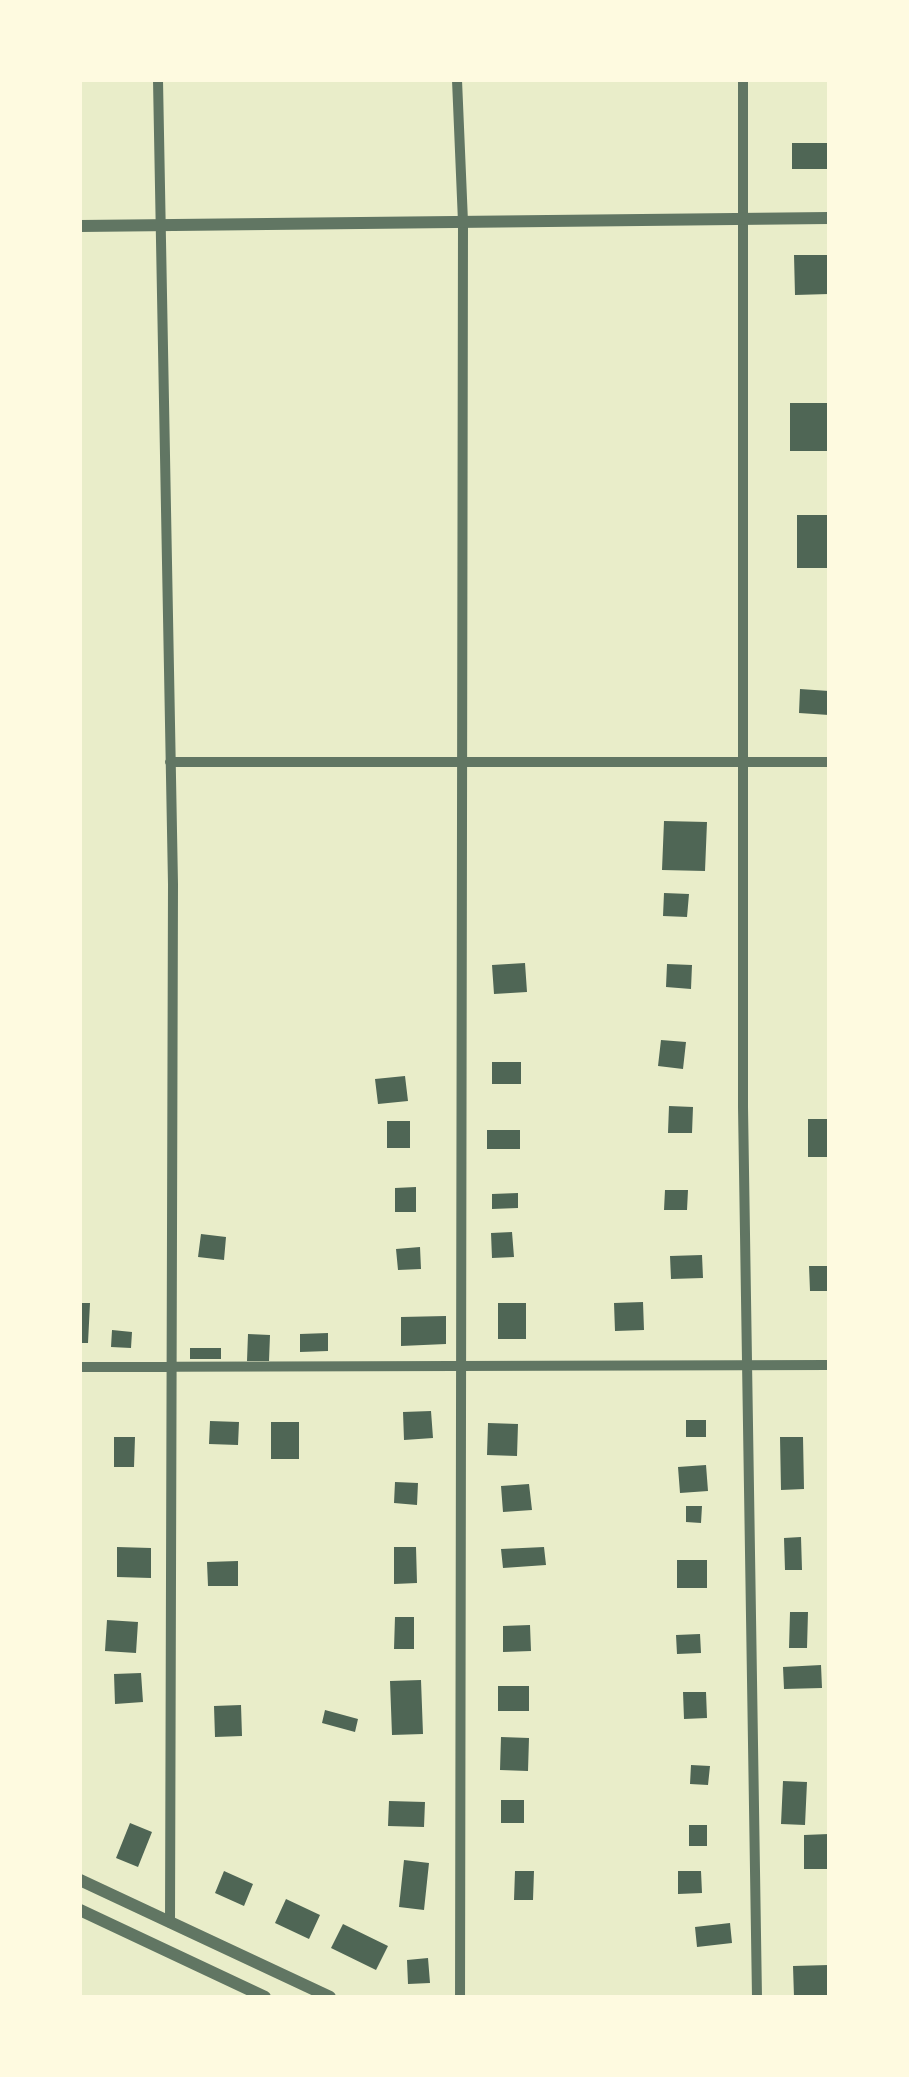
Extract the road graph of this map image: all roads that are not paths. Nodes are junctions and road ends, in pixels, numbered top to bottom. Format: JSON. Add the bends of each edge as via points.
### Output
{"nodes":[{"id":1,"x":158,"y":80,"type":"edge"},
{"id":2,"x":458,"y":80,"type":"edge"},
{"id":3,"x":744,"y":80,"type":"edge"},
{"id":4,"x":745,"y":218,"type":"junction"},
{"id":5,"x":829,"y":218,"type":"edge"},
{"id":6,"x":463,"y":222,"type":"junction"},
{"id":7,"x":160,"y":225,"type":"junction"},
{"id":8,"x":80,"y":226,"type":"edge"},
{"id":9,"x":459,"y":760,"type":"junction"},
{"id":10,"x":744,"y":760,"type":"junction"},
{"id":11,"x":170,"y":762,"type":"junction"},
{"id":12,"x":829,"y":762,"type":"edge"},
{"id":13,"x":745,"y":1365,"type":"junction"},
{"id":14,"x":829,"y":1365,"type":"edge"},
{"id":15,"x":461,"y":1366,"type":"junction"},
{"id":16,"x":80,"y":1367,"type":"edge"},
{"id":17,"x":175,"y":1367,"type":"junction"},
{"id":18,"x":80,"y":1880,"type":"edge"},
{"id":19,"x":80,"y":1910,"type":"edge"},
{"id":20,"x":170,"y":1922,"type":"junction"},
{"id":21,"x":265,"y":1997,"type":"edge"},
{"id":22,"x":330,"y":1997,"type":"edge"},
{"id":23,"x":460,"y":1997,"type":"edge"},
{"id":24,"x":756,"y":1997,"type":"edge"}],
"edges":[{"from":1,"to":7,"type":"street"},
{"from":2,"to":6,"type":"street"},
{"from":3,"to":4,"type":"street"},
{"from":4,"to":5,"type":"street"},
{"from":4,"to":6,"type":"street"},
{"from":4,"to":10,"type":"street"},
{"from":6,"to":7,"type":"street"},
{"from":6,"to":9,"type":"street"},
{"from":7,"to":8,"type":"street"},
{"from":7,"to":11,"type":"street"},
{"from":9,"to":10,"type":"street"},
{"from":9,"to":11,"type":"street"},
{"from":9,"to":15,"type":"street"},
{"from":10,"to":12,"type":"street"},
{"from":10,"to":13,"type":"street"},
{"from":11,"to":17,"type":"street"},
{"from":13,"to":14,"type":"street"},
{"from":13,"to":15,"type":"street"},
{"from":13,"to":24,"type":"street"},
{"from":15,"to":17,"type":"street"},
{"from":15,"to":23,"type":"street"},
{"from":16,"to":17,"type":"street"},
{"from":17,"to":20,"type":"street"},
{"from":18,"to":20,"type":"street"},
{"from":19,"to":21,"type":"street"},
{"from":20,"to":22,"type":"street"}]}
